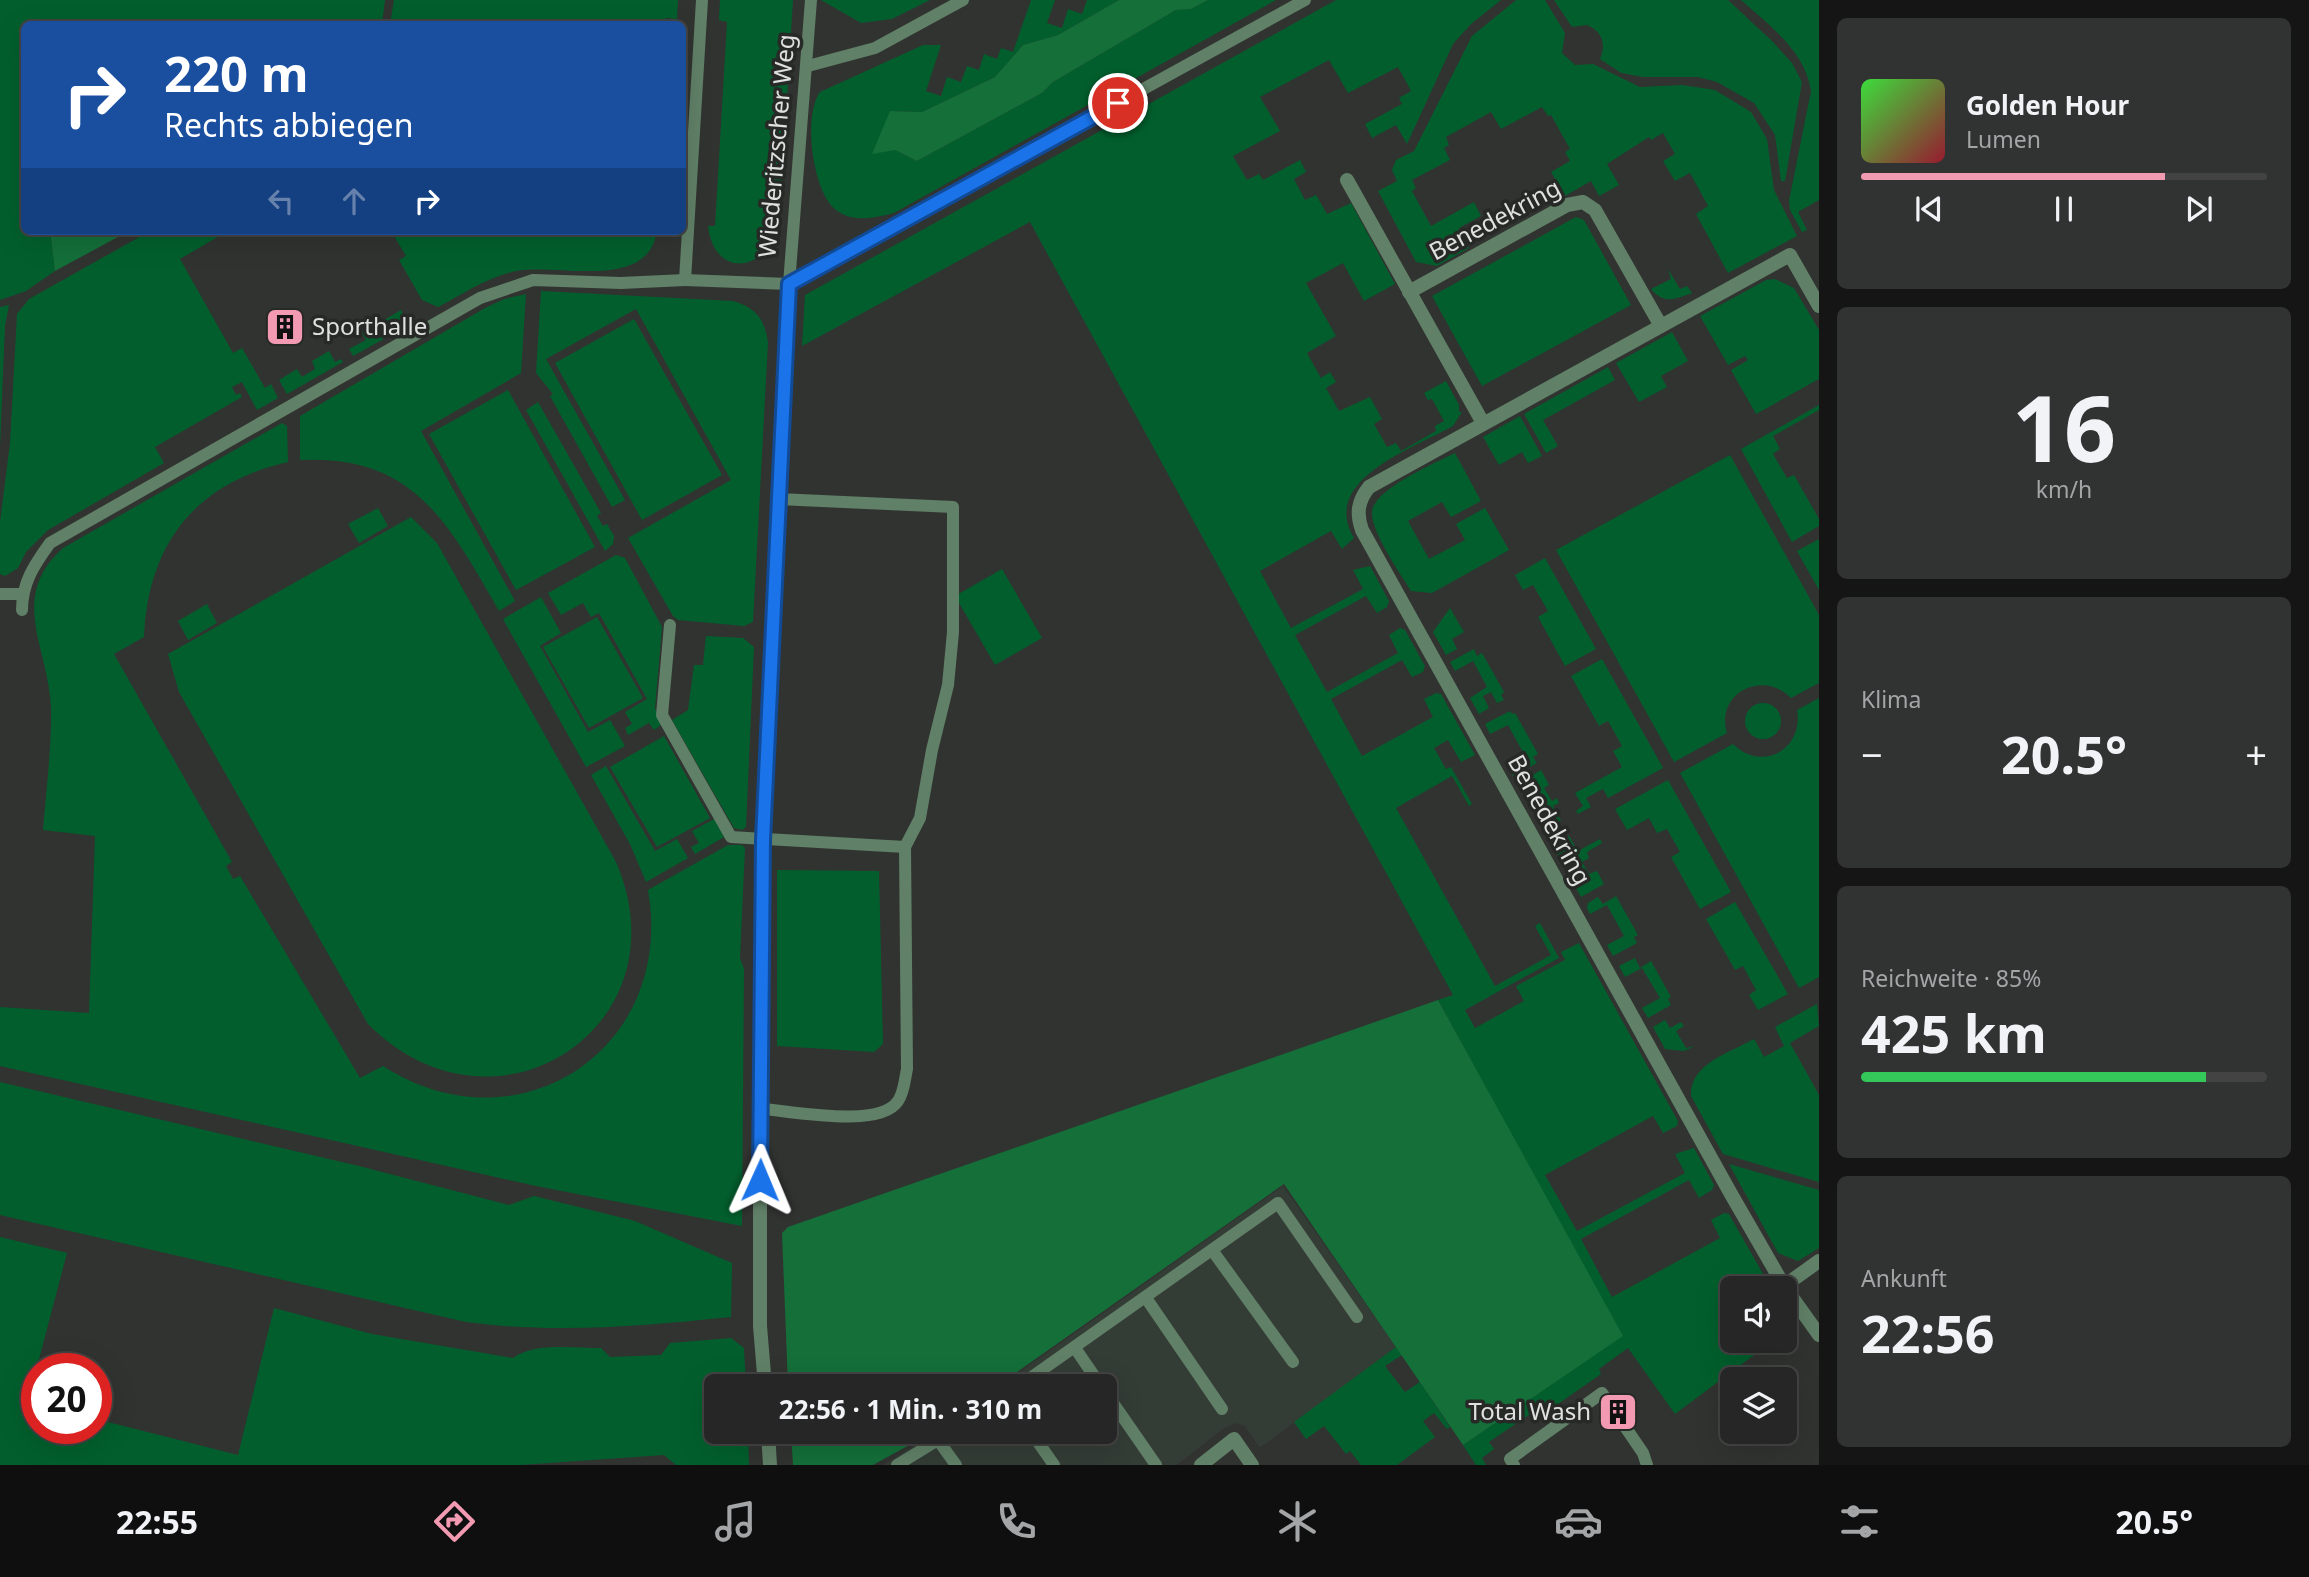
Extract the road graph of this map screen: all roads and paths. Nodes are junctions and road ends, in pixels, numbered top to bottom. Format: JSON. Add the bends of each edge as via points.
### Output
{"nodes":[{"id":1,"x":702,"y":0,"type":"edge"},
{"id":2,"x":811,"y":0,"type":"edge"},
{"id":3,"x":963,"y":0,"type":"edge"},
{"id":4,"x":1305,"y":0,"type":"edge"},
{"id":5,"x":808,"y":66,"type":"junction"},
{"id":6,"x":1347,"y":180,"type":"dead end"},
{"id":7,"x":685,"y":280,"type":"junction"},
{"id":8,"x":789,"y":284,"type":"junction"},
{"id":9,"x":1409,"y":292,"type":"junction"},
{"id":10,"x":1819,"y":306,"type":"edge"},
{"id":11,"x":1661,"y":326,"type":"junction"},
{"id":12,"x":1483,"y":423,"type":"junction"},
{"id":13,"x":778,"y":499,"type":"junction"},
{"id":14,"x":0,"y":594,"type":"edge"},
{"id":15,"x":22,"y":594,"type":"junction"},
{"id":16,"x":22,"y":610,"type":"dead end"},
{"id":17,"x":670,"y":625,"type":"dead end"},
{"id":18,"x":763,"y":840,"type":"junction"},
{"id":19,"x":905,"y":847,"type":"junction"},
{"id":20,"x":761,"y":1109,"type":"junction"},
{"id":21,"x":760,"y":1180,"type":"joint"},
{"id":22,"x":1212,"y":1250,"type":"junction"},
{"id":23,"x":1819,"y":1261,"type":"edge"},
{"id":24,"x":1778,"y":1276,"type":"edge"},
{"id":25,"x":1797,"y":1277,"type":"edge"},
{"id":26,"x":1146,"y":1298,"type":"junction"},
{"id":27,"x":1797,"y":1304,"type":"edge"},
{"id":28,"x":1357,"y":1317,"type":"dead end"},
{"id":29,"x":1819,"y":1335,"type":"edge"},
{"id":30,"x":1074,"y":1348,"type":"junction"},
{"id":31,"x":1293,"y":1362,"type":"dead end"},
{"id":32,"x":764,"y":1374,"type":"edge"},
{"id":33,"x":1036,"y":1374,"type":"edge"},
{"id":34,"x":1093,"y":1374,"type":"edge"},
{"id":35,"x":1117,"y":1408,"type":"edge"},
{"id":36,"x":1222,"y":1409,"type":"dead end"},
{"id":37,"x":769,"y":1444,"type":"edge"},
{"id":38,"x":931,"y":1444,"type":"edge"},
{"id":39,"x":941,"y":1444,"type":"edge"},
{"id":40,"x":1039,"y":1444,"type":"edge"},
{"id":41,"x":771,"y":1465,"type":"edge"},
{"id":42,"x":897,"y":1465,"type":"edge"},
{"id":43,"x":956,"y":1465,"type":"edge"},
{"id":44,"x":1054,"y":1465,"type":"edge"},
{"id":45,"x":1156,"y":1465,"type":"edge"},
{"id":46,"x":1201,"y":1465,"type":"edge"},
{"id":47,"x":1252,"y":1465,"type":"edge"},
{"id":48,"x":1514,"y":1465,"type":"edge"},
{"id":49,"x":1647,"y":1465,"type":"edge"}],
"edges":[{"from":1,"to":7,"type":"lane"},
{"from":2,"to":5,"type":"lane","name":"Wiederitzscher Weg"},
{"from":3,"to":5,"type":"lane","via":[[875,48]]},
{"from":4,"to":8,"type":"lane"},
{"from":5,"to":8,"type":"lane","name":"Wiederitzscher Weg"},
{"from":6,"to":9,"type":"street"},
{"from":7,"to":8,"type":"lane"},
{"from":7,"to":15,"type":"lane","via":[[533,280],[480,298],[50,543],[32,568]]},
{"from":8,"to":13,"type":"lane","name":"Wiederitzscher Weg"},
{"from":9,"to":11,"type":"street","name":"Benedekring","via":[[1567,205],[1583,202],[1595,210]]},
{"from":9,"to":12,"type":"street"},
{"from":10,"to":11,"type":"street","name":"Benedekring","via":[[1790,255]]},
{"from":11,"to":12,"type":"street","name":"Benedekring"},
{"from":12,"to":24,"type":"street","name":"Benedekring","via":[[1369,487],[1357,516]]},
{"from":13,"to":18,"type":"lane","name":"Wiederitzscher Weg"},
{"from":13,"to":19,"type":"lane","via":[[953,508],[953,632],[948,685],[920,818]]},
{"from":14,"to":15,"type":"lane"},
{"from":15,"to":16,"type":"lane"},
{"from":17,"to":18,"type":"lane","via":[[662,715],[731,837]]},
{"from":18,"to":19,"type":"lane"},
{"from":18,"to":20,"type":"lane","name":"Wiederitzscher Weg"},
{"from":19,"to":20,"type":"lane","via":[[907,1069],[899,1100],[885,1113],[864,1117]]},
{"from":20,"to":21,"type":"lane","name":"Wiederitzscher Weg"},
{"from":21,"to":32,"type":"street","name":"Wiederitzscher Weg"},
{"from":22,"to":26,"type":"lane"},
{"from":22,"to":28,"type":"lane","via":[[1278,1203]]},
{"from":22,"to":31,"type":"lane"},
{"from":23,"to":25,"type":"street"},
{"from":26,"to":30,"type":"lane"},
{"from":26,"to":36,"type":"lane"},
{"from":27,"to":29,"type":"street","name":"Benedekring"},
{"from":30,"to":33,"type":"lane"},
{"from":30,"to":34,"type":"lane"},
{"from":35,"to":45,"type":"lane"},
{"from":37,"to":41,"type":"street"},
{"from":38,"to":42,"type":"lane"},
{"from":39,"to":43,"type":"lane"},
{"from":40,"to":44,"type":"lane"},
{"from":46,"to":47,"type":"street","via":[[1234,1439]]},
{"from":48,"to":49,"type":"lane","via":[[1510,1459],[1602,1393]]}]}
